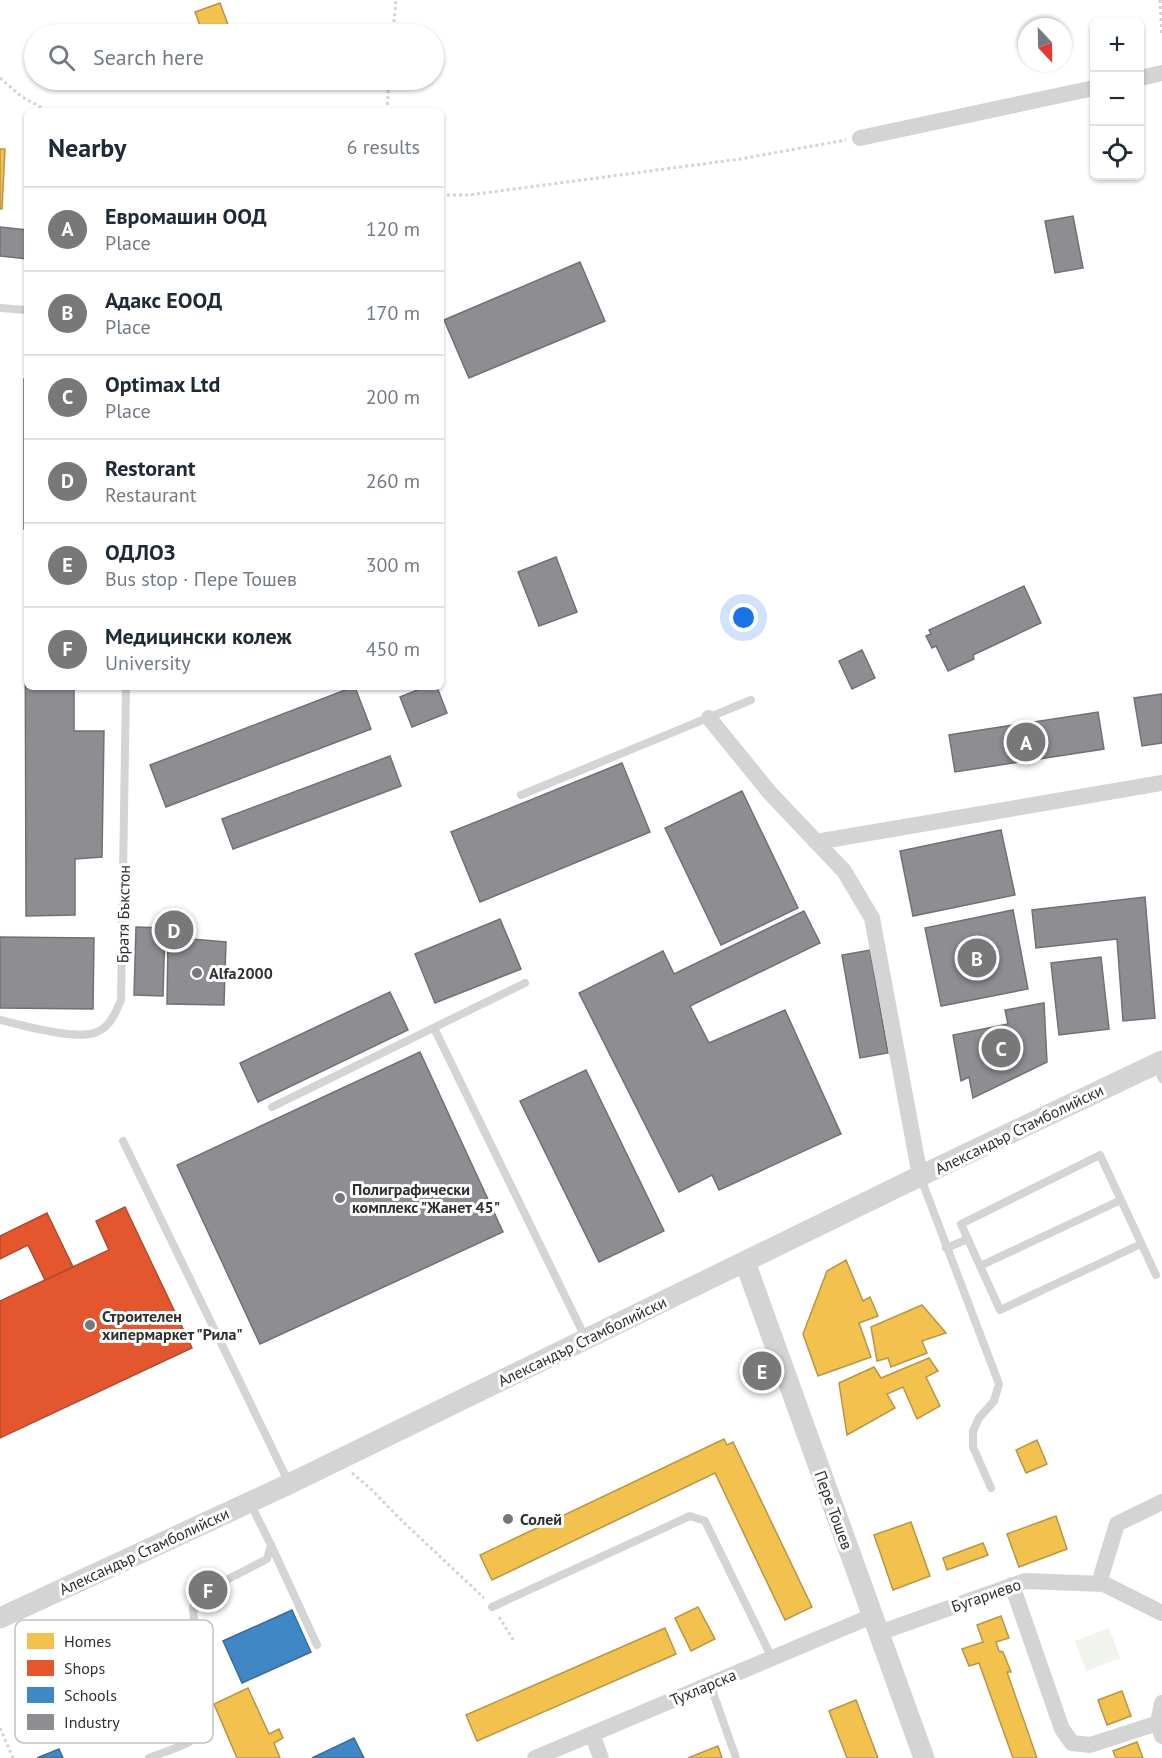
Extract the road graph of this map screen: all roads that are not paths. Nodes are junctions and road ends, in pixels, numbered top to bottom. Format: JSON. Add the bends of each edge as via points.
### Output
{"nodes":[{"id":1,"x":1162,"y":73,"type":"edge"},
{"id":2,"x":1144,"y":77,"type":"edge"},
{"id":3,"x":1090,"y":89,"type":"edge"},
{"id":4,"x":860,"y":138,"type":"road end"},
{"id":5,"x":0,"y":308,"type":"edge"},
{"id":6,"x":24,"y":310,"type":"edge"},
{"id":7,"x":126,"y":690,"type":"edge"},
{"id":8,"x":751,"y":700,"type":"dead end"},
{"id":9,"x":709,"y":718,"type":"junction"},
{"id":10,"x":1162,"y":783,"type":"edge"},
{"id":11,"x":520,"y":795,"type":"dead end"},
{"id":12,"x":816,"y":842,"type":"junction"},
{"id":13,"x":525,"y":983,"type":"dead end"},
{"id":14,"x":0,"y":1020,"type":"edge"},
{"id":15,"x":434,"y":1028,"type":"junction"},
{"id":16,"x":1160,"y":1068,"type":"edge"},
{"id":17,"x":272,"y":1107,"type":"dead end"},
{"id":18,"x":123,"y":1141,"type":"dead end"},
{"id":19,"x":920,"y":1176,"type":"junction"},
{"id":20,"x":1121,"y":1200,"type":"junction"},
{"id":21,"x":968,"y":1239,"type":"junction"},
{"id":22,"x":1141,"y":1244,"type":"junction"},
{"id":23,"x":946,"y":1248,"type":"junction"},
{"id":24,"x":745,"y":1263,"type":"junction"},
{"id":25,"x":980,"y":1266,"type":"junction"},
{"id":26,"x":1155,"y":1275,"type":"dead end"},
{"id":27,"x":586,"y":1339,"type":"junction"},
{"id":28,"x":289,"y":1484,"type":"junction"},
{"id":29,"x":991,"y":1488,"type":"dead end"},
{"id":30,"x":1162,"y":1502,"type":"edge"},
{"id":31,"x":249,"y":1503,"type":"junction"},
{"id":32,"x":271,"y":1545,"type":"junction"},
{"id":33,"x":1098,"y":1583,"type":"junction"},
{"id":34,"x":1012,"y":1585,"type":"junction"},
{"id":35,"x":492,"y":1607,"type":"road end"},
{"id":36,"x":1162,"y":1613,"type":"edge"},
{"id":37,"x":0,"y":1618,"type":"edge"},
{"id":38,"x":194,"y":1620,"type":"edge"},
{"id":39,"x":876,"y":1625,"type":"junction"},
{"id":40,"x":317,"y":1645,"type":"dead end"},
{"id":41,"x":772,"y":1658,"type":"junction"},
{"id":42,"x":710,"y":1684,"type":"junction"},
{"id":43,"x":1162,"y":1703,"type":"edge"},
{"id":44,"x":1160,"y":1729,"type":"edge"},
{"id":45,"x":592,"y":1734,"type":"junction"},
{"id":46,"x":186,"y":1743,"type":"edge"},
{"id":47,"x":149,"y":1758,"type":"edge"},
{"id":48,"x":535,"y":1758,"type":"edge"},
{"id":49,"x":601,"y":1758,"type":"edge"},
{"id":50,"x":736,"y":1758,"type":"edge"},
{"id":51,"x":924,"y":1758,"type":"edge"}],
"edges":[{"from":1,"to":2,"type":"street"},
{"from":3,"to":4,"type":"street"},
{"from":5,"to":6,"type":"lane"},
{"from":7,"to":14,"type":"lane","name":"Братя Бъкстон","via":[[121,1000],[113,1019],[97,1032],[72,1035]]},
{"from":8,"to":9,"type":"lane"},
{"from":9,"to":11,"type":"lane"},
{"from":9,"to":12,"type":"street"},
{"from":10,"to":12,"type":"street"},
{"from":12,"to":19,"type":"street","via":[[844,871],[872,918]]},
{"from":13,"to":15,"type":"lane"},
{"from":15,"to":17,"type":"lane"},
{"from":15,"to":27,"type":"lane"},
{"from":16,"to":19,"type":"street","name":"Александър Стамболийски"},
{"from":18,"to":28,"type":"lane"},
{"from":19,"to":23,"type":"lane"},
{"from":19,"to":24,"type":"street","name":"Александър Стамболийски"},
{"from":20,"to":21,"type":"lane","via":[[1100,1155],[961,1224]]},
{"from":20,"to":22,"type":"lane"},
{"from":20,"to":25,"type":"lane"},
{"from":21,"to":23,"type":"lane"},
{"from":21,"to":25,"type":"lane"},
{"from":22,"to":25,"type":"lane","via":[[1000,1310]]},
{"from":22,"to":26,"type":"lane"},
{"from":23,"to":29,"type":"lane","via":[[999,1384],[973,1431],[973,1447]]},
{"from":24,"to":27,"type":"street","name":"Александър Стамболийски"},
{"from":24,"to":39,"type":"street","name":"Пере Тошев"},
{"from":27,"to":28,"type":"street","name":"Александър Стамболийски"},
{"from":28,"to":31,"type":"street","name":"Александър Стамболийски"},
{"from":30,"to":33,"type":"street","via":[[1117,1524]]},
{"from":31,"to":32,"type":"lane"},
{"from":31,"to":37,"type":"street","name":"Александър Стамболийски"},
{"from":32,"to":38,"type":"lane","via":[[267,1559],[201,1593],[195,1599]]},
{"from":32,"to":40,"type":"lane"},
{"from":33,"to":34,"type":"street","name":"Бугариево","via":[[1025,1581]]},
{"from":33,"to":36,"type":"street","name":"Бугариево"},
{"from":34,"to":39,"type":"street","name":"Бугариево"},
{"from":34,"to":44,"type":"street","via":[[1062,1729],[1072,1743],[1090,1745]]},
{"from":35,"to":41,"type":"lane","via":[[690,1516],[705,1521]]},
{"from":39,"to":41,"type":"street","name":"Тухларска"},
{"from":39,"to":51,"type":"street","name":"Пере Тошев"},
{"from":41,"to":42,"type":"street","name":"Тухларска"},
{"from":42,"to":45,"type":"street","name":"Тухларска"},
{"from":42,"to":50,"type":"lane"},
{"from":43,"to":44,"type":"street"},
{"from":45,"to":48,"type":"street","name":"Тухларска"},
{"from":45,"to":49,"type":"street"},
{"from":46,"to":47,"type":"lane"}]}
